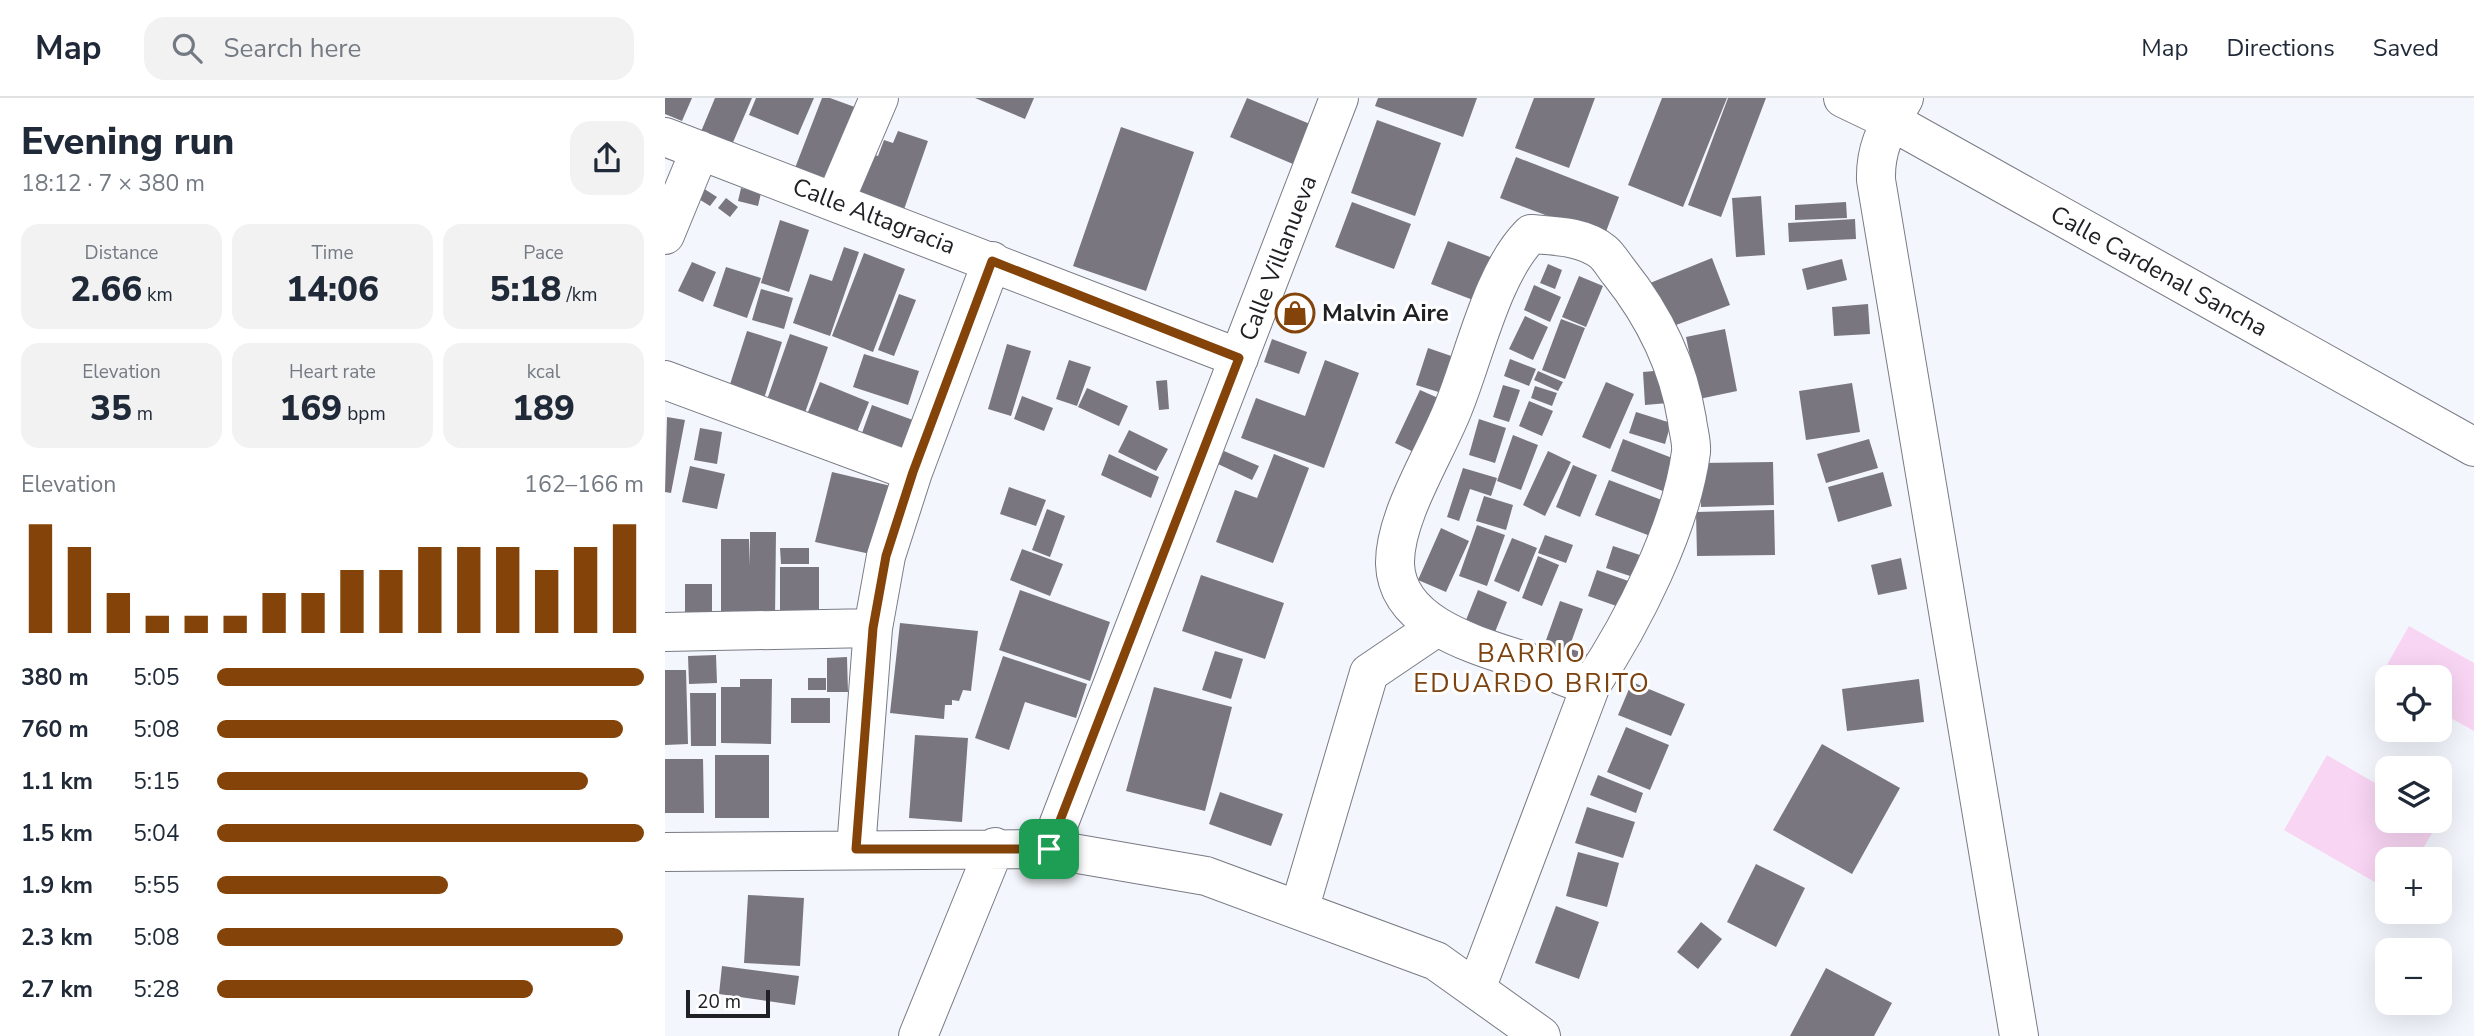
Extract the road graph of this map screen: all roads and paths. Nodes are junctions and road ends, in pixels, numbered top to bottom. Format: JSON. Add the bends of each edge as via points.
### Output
{"nodes":[{"id":1,"x":879,"y":98,"type":"edge"},
{"id":2,"x":1339,"y":98,"type":"edge"},
{"id":3,"x":1871,"y":104,"type":"edge"},
{"id":4,"x":682,"y":143,"type":"edge"},
{"id":5,"x":835,"y":201,"type":"junction"},
{"id":6,"x":665,"y":235,"type":"edge"},
{"id":7,"x":992,"y":261,"type":"junction"},
{"id":8,"x":1239,"y":358,"type":"junction"},
{"id":9,"x":665,"y":380,"type":"edge"},
{"id":10,"x":2474,"y":447,"type":"edge"},
{"id":11,"x":913,"y":472,"type":"junction"},
{"id":12,"x":1437,"y":627,"type":"junction"},
{"id":13,"x":873,"y":628,"type":"junction"},
{"id":14,"x":665,"y":632,"type":"edge"},
{"id":15,"x":1591,"y":685,"type":"junction"},
{"id":16,"x":995,"y":847,"type":"junction"},
{"id":17,"x":856,"y":849,"type":"junction"},
{"id":18,"x":1049,"y":849,"type":"junction"},
{"id":19,"x":665,"y":852,"type":"edge"},
{"id":20,"x":1299,"y":910,"type":"junction"},
{"id":21,"x":1476,"y":989,"type":"junction"},
{"id":22,"x":918,"y":1036,"type":"edge"},
{"id":23,"x":1541,"y":1036,"type":"edge"},
{"id":24,"x":2019,"y":1036,"type":"edge"}],
"edges":[{"from":1,"to":5,"type":"street"},
{"from":2,"to":8,"type":"street","name":"Calle Villanueva"},
{"from":3,"to":10,"type":"street","name":"Calle Cardenal Sancha"},
{"from":3,"to":24,"type":"street","via":[[1876,180]]},
{"from":4,"to":5,"type":"street","name":"Calle Altagracia"},
{"from":4,"to":6,"type":"street"},
{"from":5,"to":7,"type":"street","name":"Calle Altagracia"},
{"from":7,"to":8,"type":"street","name":"Calle Altagracia"},
{"from":7,"to":11,"type":"street"},
{"from":8,"to":18,"type":"street","name":"Calle Villanueva"},
{"from":9,"to":11,"type":"street"},
{"from":11,"to":13,"type":"street","via":[[886,556]]},
{"from":12,"to":15,"type":"street","via":[[1470,644]]},
{"from":12,"to":15,"type":"street","via":[[1403,597],[1395,566],[1397,542],[1416,488],[1454,408],[1518,247],[1531,234],[1577,239],[1603,252],[1645,305],[1668,352],[1683,399],[1691,449],[1682,494],[1652,577],[1616,648]]},
{"from":12,"to":20,"type":"street","via":[[1369,673]]},
{"from":13,"to":14,"type":"street"},
{"from":13,"to":17,"type":"street"},
{"from":15,"to":21,"type":"street"},
{"from":16,"to":17,"type":"street"},
{"from":16,"to":18,"type":"street"},
{"from":16,"to":22,"type":"street"},
{"from":17,"to":19,"type":"street"},
{"from":18,"to":20,"type":"street","via":[[1206,876]]},
{"from":20,"to":21,"type":"street","via":[[1436,961]]},
{"from":21,"to":23,"type":"street"}]}
